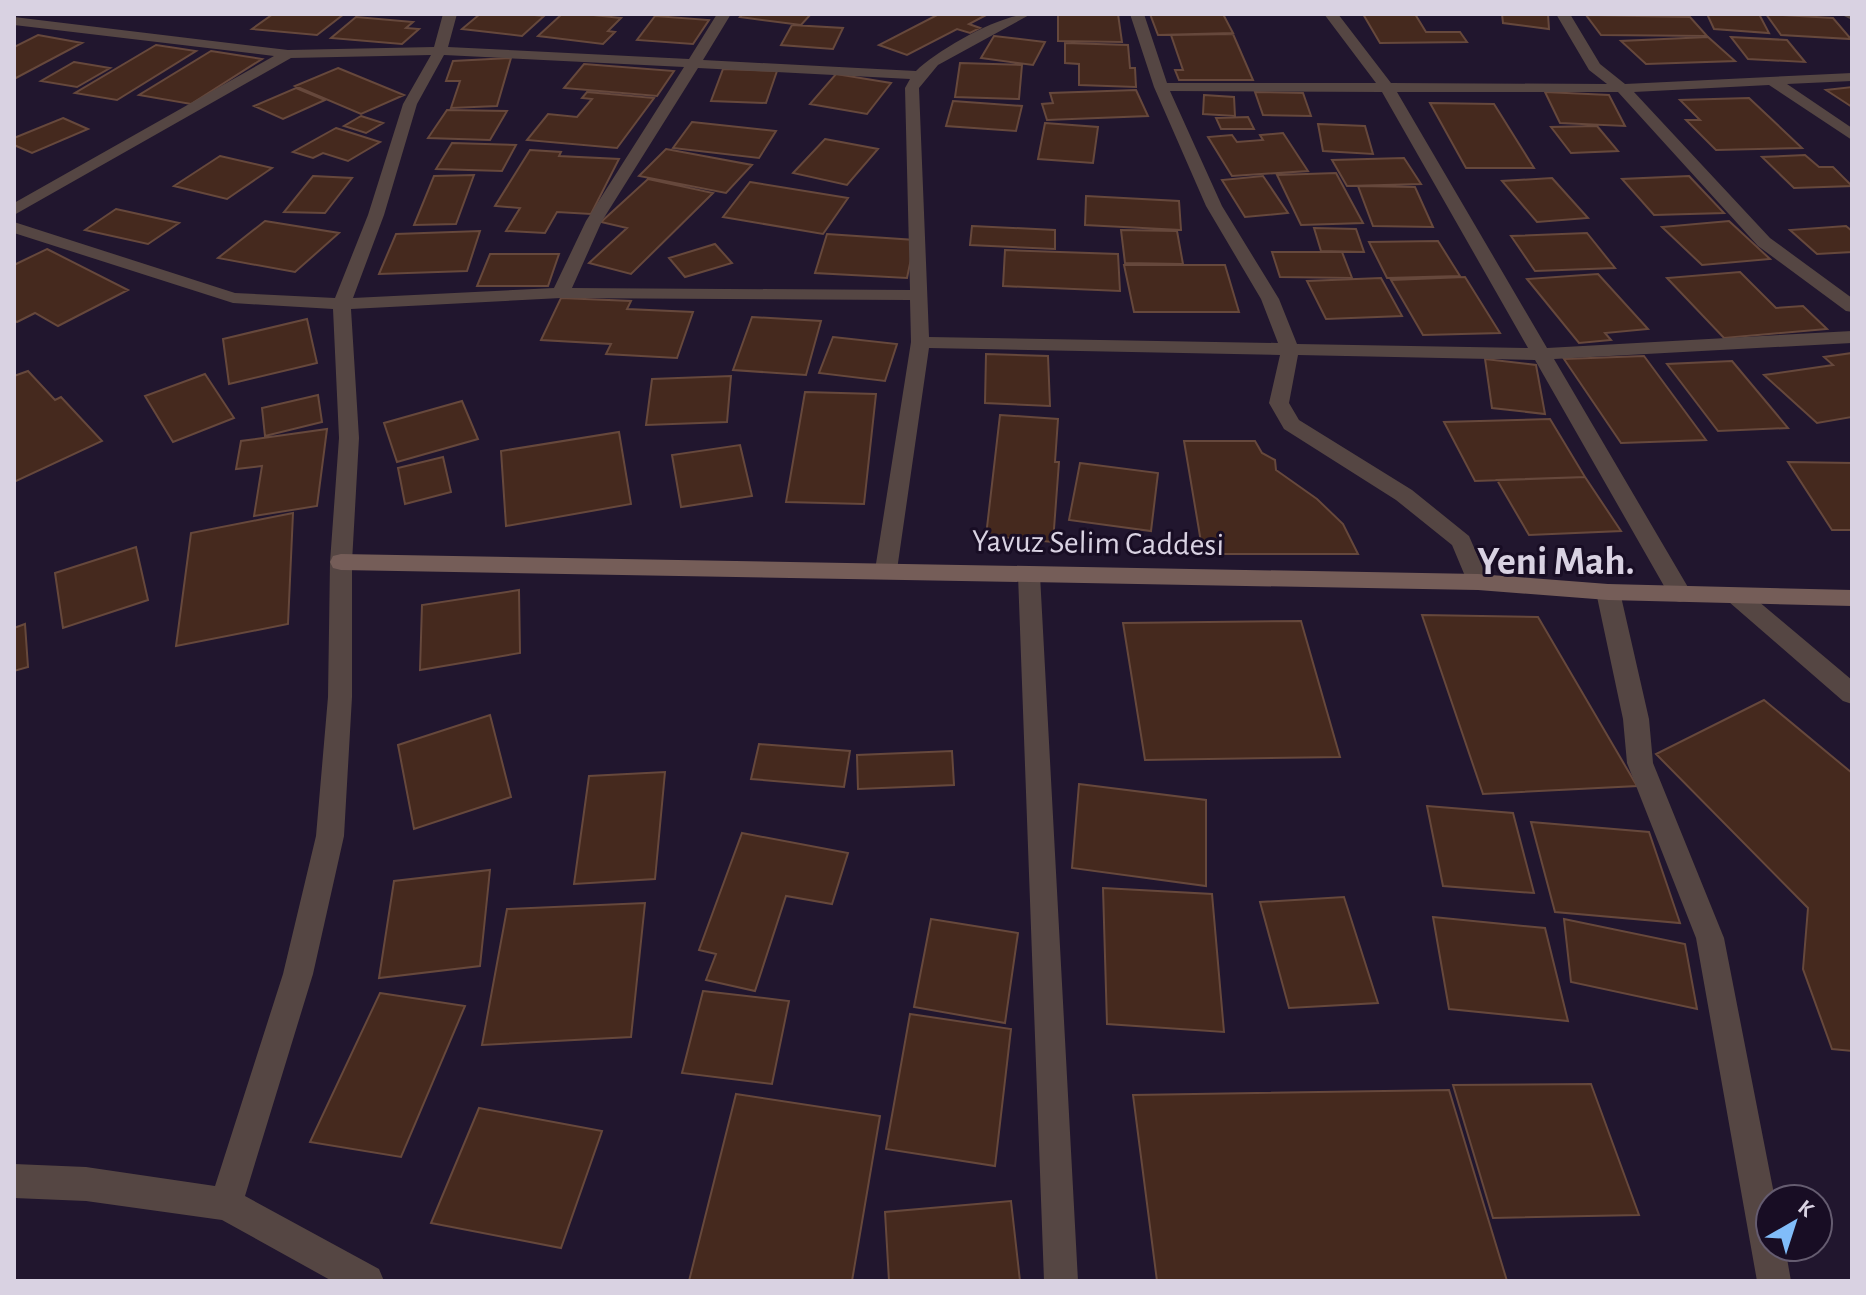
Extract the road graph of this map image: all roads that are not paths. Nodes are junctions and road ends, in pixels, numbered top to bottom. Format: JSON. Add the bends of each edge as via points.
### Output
{"nodes":[{"id":1,"x":41,"y":14,"type":"edge"},
{"id":2,"x":450,"y":14,"type":"edge"},
{"id":3,"x":724,"y":14,"type":"edge"},
{"id":4,"x":1024,"y":14,"type":"edge"},
{"id":5,"x":1137,"y":14,"type":"edge"},
{"id":6,"x":1331,"y":14,"type":"edge"},
{"id":7,"x":1563,"y":14,"type":"edge"},
{"id":8,"x":18,"y":25,"type":"edge"},
{"id":9,"x":440,"y":51,"type":"junction"},
{"id":10,"x":288,"y":54,"type":"junction"},
{"id":11,"x":694,"y":64,"type":"junction"},
{"id":12,"x":919,"y":75,"type":"junction"},
{"id":13,"x":1852,"y":77,"type":"edge"},
{"id":14,"x":1774,"y":82,"type":"junction"},
{"id":15,"x":1161,"y":87,"type":"junction"},
{"id":16,"x":1622,"y":88,"type":"junction"},
{"id":17,"x":1388,"y":89,"type":"junction"},
{"id":18,"x":1852,"y":135,"type":"edge"},
{"id":19,"x":14,"y":210,"type":"edge"},
{"id":20,"x":14,"y":227,"type":"edge"},
{"id":21,"x":561,"y":293,"type":"junction"},
{"id":22,"x":919,"y":295,"type":"junction"},
{"id":23,"x":342,"y":304,"type":"junction"},
{"id":24,"x":1852,"y":307,"type":"edge"},
{"id":25,"x":1852,"y":337,"type":"edge"},
{"id":26,"x":920,"y":342,"type":"junction"},
{"id":27,"x":1290,"y":350,"type":"junction"},
{"id":28,"x":1541,"y":354,"type":"junction"},
{"id":29,"x":341,"y":562,"type":"junction"},
{"id":30,"x":886,"y":570,"type":"junction"},
{"id":31,"x":1029,"y":575,"type":"junction"},
{"id":32,"x":1478,"y":582,"type":"junction"},
{"id":33,"x":1608,"y":592,"type":"junction"},
{"id":34,"x":1680,"y":594,"type":"junction"},
{"id":35,"x":1737,"y":596,"type":"junction"},
{"id":36,"x":1852,"y":598,"type":"edge"},
{"id":37,"x":1852,"y":694,"type":"edge"},
{"id":38,"x":14,"y":1181,"type":"edge"},
{"id":39,"x":226,"y":1204,"type":"junction"},
{"id":40,"x":367,"y":1281,"type":"edge"},
{"id":41,"x":1061,"y":1281,"type":"edge"},
{"id":42,"x":1774,"y":1281,"type":"edge"}],
"edges":[{"from":1,"to":8,"type":"street"},
{"from":2,"to":9,"type":"street"},
{"from":3,"to":11,"type":"street"},
{"from":4,"to":12,"type":"street","via":[[933,62]]},
{"from":5,"to":15,"type":"street"},
{"from":6,"to":17,"type":"street"},
{"from":7,"to":16,"type":"street","via":[[1594,67]]},
{"from":8,"to":10,"type":"street"},
{"from":9,"to":10,"type":"street"},
{"from":9,"to":11,"type":"street"},
{"from":9,"to":23,"type":"street","via":[[410,104]]},
{"from":10,"to":19,"type":"street"},
{"from":11,"to":12,"type":"street"},
{"from":11,"to":21,"type":"street","via":[[594,221]]},
{"from":12,"to":22,"type":"street","via":[[912,88]]},
{"from":13,"to":14,"type":"street"},
{"from":14,"to":16,"type":"street"},
{"from":14,"to":18,"type":"street"},
{"from":15,"to":17,"type":"street"},
{"from":15,"to":27,"type":"street","via":[[1214,206],[1270,299]]},
{"from":16,"to":17,"type":"street"},
{"from":16,"to":24,"type":"street","via":[[1764,242]]},
{"from":17,"to":28,"type":"street"},
{"from":20,"to":23,"type":"street","via":[[233,298]]},
{"from":21,"to":22,"type":"street"},
{"from":21,"to":23,"type":"street"},
{"from":22,"to":26,"type":"street"},
{"from":23,"to":29,"type":"street","via":[[349,438]]},
{"from":25,"to":28,"type":"street"},
{"from":26,"to":27,"type":"street"},
{"from":26,"to":30,"type":"street"},
{"from":27,"to":28,"type":"street"},
{"from":27,"to":32,"type":"street","via":[[1279,403],[1291,424],[1404,495],[1461,541]]},
{"from":28,"to":34,"type":"street"},
{"from":29,"to":30,"type":"street","name":"Yavuz Selim Caddesi"},
{"from":29,"to":39,"type":"street","via":[[340,697],[330,836],[298,974]]},
{"from":30,"to":31,"type":"street","name":"Yavuz Selim Caddesi"},
{"from":31,"to":32,"type":"street","name":"Yavuz Selim Caddesi"},
{"from":31,"to":41,"type":"street"},
{"from":32,"to":33,"type":"street","name":"Yavuz Selim Caddesi"},
{"from":33,"to":34,"type":"street","name":"Yavuz Selim Caddesi"},
{"from":33,"to":42,"type":"street","via":[[1636,719],[1640,763],[1710,938]]},
{"from":34,"to":35,"type":"street","name":"Yavuz Selim Caddesi"},
{"from":35,"to":36,"type":"street","name":"Yavuz Selim Caddesi"},
{"from":35,"to":37,"type":"street"},
{"from":38,"to":39,"type":"street","via":[[86,1184]]},
{"from":39,"to":40,"type":"street"}]}
